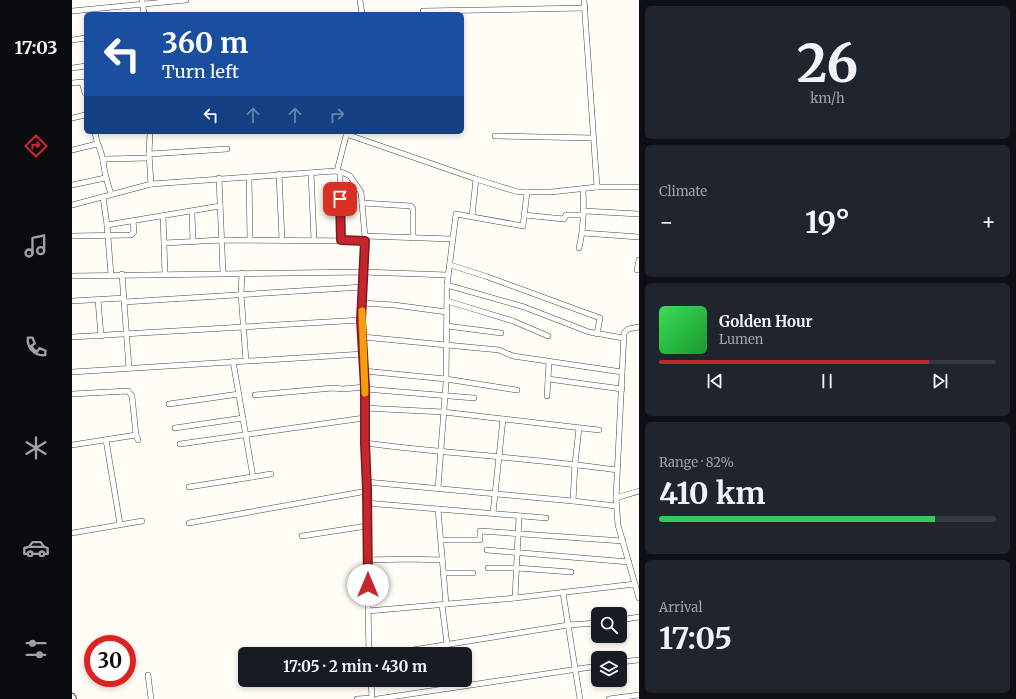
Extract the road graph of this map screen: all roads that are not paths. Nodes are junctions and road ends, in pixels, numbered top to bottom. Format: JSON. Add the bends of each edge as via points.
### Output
{"nodes":[{"id":1,"x":186,"y":0,"type":"edge"},
{"id":2,"x":360,"y":0,"type":"edge"},
{"id":3,"x":584,"y":0,"type":"edge"},
{"id":4,"x":142,"y":2,"type":"edge"},
{"id":5,"x":110,"y":8,"type":"junction"},
{"id":6,"x":585,"y":8,"type":"junction"},
{"id":7,"x":72,"y":11,"type":"edge"},
{"id":8,"x":423,"y":11,"type":"dead end"},
{"id":9,"x":111,"y":12,"type":"edge"},
{"id":10,"x":144,"y":12,"type":"edge"},
{"id":11,"x":362,"y":12,"type":"edge"},
{"id":12,"x":84,"y":38,"type":"edge"},
{"id":13,"x":72,"y":40,"type":"edge"},
{"id":14,"x":84,"y":66,"type":"edge"},
{"id":15,"x":72,"y":68,"type":"edge"},
{"id":16,"x":72,"y":83,"type":"edge"},
{"id":17,"x":84,"y":89,"type":"edge"},
{"id":18,"x":84,"y":115,"type":"edge"},
{"id":19,"x":72,"y":118,"type":"edge"},
{"id":20,"x":95,"y":134,"type":"edge"},
{"id":21,"x":150,"y":134,"type":"edge"},
{"id":22,"x":347,"y":134,"type":"edge"},
{"id":23,"x":350,"y":134,"type":"edge"},
{"id":24,"x":495,"y":136,"type":"dead end"},
{"id":25,"x":593,"y":138,"type":"junction"},
{"id":26,"x":97,"y":144,"type":"junction"},
{"id":27,"x":227,"y":149,"type":"dead end"},
{"id":28,"x":72,"y":150,"type":"edge"},
{"id":29,"x":149,"y":156,"type":"junction"},
{"id":30,"x":103,"y":161,"type":"junction"},
{"id":31,"x":311,"y":172,"type":"junction"},
{"id":32,"x":339,"y":172,"type":"junction"},
{"id":33,"x":279,"y":174,"type":"junction"},
{"id":34,"x":249,"y":177,"type":"junction"},
{"id":35,"x":105,"y":178,"type":"junction"},
{"id":36,"x":219,"y":178,"type":"junction"},
{"id":37,"x":476,"y":179,"type":"junction"},
{"id":38,"x":151,"y":184,"type":"junction"},
{"id":39,"x":72,"y":185,"type":"edge"},
{"id":40,"x":639,"y":187,"type":"edge"},
{"id":41,"x":596,"y":188,"type":"junction"},
{"id":42,"x":582,"y":189,"type":"junction"},
{"id":43,"x":527,"y":192,"type":"junction"},
{"id":44,"x":111,"y":194,"type":"junction"},
{"id":45,"x":103,"y":197,"type":"junction"},
{"id":46,"x":362,"y":203,"type":"junction"},
{"id":47,"x":72,"y":205,"type":"edge"},
{"id":48,"x":220,"y":206,"type":"junction"},
{"id":49,"x":192,"y":212,"type":"junction"},
{"id":50,"x":584,"y":213,"type":"junction"},
{"id":51,"x":639,"y":214,"type":"edge"},
{"id":52,"x":524,"y":215,"type":"junction"},
{"id":53,"x":163,"y":216,"type":"junction"},
{"id":54,"x":472,"y":216,"type":"junction"},
{"id":55,"x":133,"y":221,"type":"junction"},
{"id":56,"x":107,"y":225,"type":"junction"},
{"id":57,"x":583,"y":233,"type":"junction"},
{"id":58,"x":72,"y":236,"type":"edge"},
{"id":59,"x":108,"y":236,"type":"junction"},
{"id":60,"x":639,"y":237,"type":"edge"},
{"id":61,"x":365,"y":238,"type":"junction"},
{"id":62,"x":413,"y":238,"type":"junction"},
{"id":63,"x":452,"y":239,"type":"junction"},
{"id":64,"x":222,"y":240,"type":"junction"},
{"id":65,"x":250,"y":240,"type":"junction"},
{"id":66,"x":282,"y":240,"type":"junction"},
{"id":67,"x":314,"y":240,"type":"junction"},
{"id":68,"x":341,"y":240,"type":"junction"},
{"id":69,"x":193,"y":242,"type":"junction"},
{"id":70,"x":164,"y":243,"type":"junction"},
{"id":71,"x":579,"y":248,"type":"dead end"},
{"id":72,"x":639,"y":260,"type":"edge"},
{"id":73,"x":450,"y":265,"type":"junction"},
{"id":74,"x":637,"y":270,"type":"dead end"},
{"id":75,"x":363,"y":272,"type":"junction"},
{"id":76,"x":223,"y":273,"type":"junction"},
{"id":77,"x":242,"y":273,"type":"junction"},
{"id":78,"x":111,"y":274,"type":"junction"},
{"id":79,"x":122,"y":274,"type":"junction"},
{"id":80,"x":165,"y":274,"type":"junction"},
{"id":81,"x":448,"y":275,"type":"junction"},
{"id":82,"x":72,"y":276,"type":"edge"},
{"id":83,"x":447,"y":285,"type":"junction"},
{"id":84,"x":363,"y":287,"type":"junction"},
{"id":85,"x":241,"y":294,"type":"junction"},
{"id":86,"x":98,"y":300,"type":"junction"},
{"id":87,"x":124,"y":300,"type":"junction"},
{"id":88,"x":72,"y":301,"type":"edge"},
{"id":89,"x":447,"y":302,"type":"junction"},
{"id":90,"x":362,"y":303,"type":"junction"},
{"id":91,"x":447,"y":312,"type":"junction"},
{"id":92,"x":361,"y":320,"type":"junction"},
{"id":93,"x":447,"y":326,"type":"junction"},
{"id":94,"x":244,"y":327,"type":"junction"},
{"id":95,"x":639,"y":327,"type":"edge"},
{"id":96,"x":502,"y":333,"type":"dead end"},
{"id":97,"x":597,"y":334,"type":"junction"},
{"id":98,"x":126,"y":335,"type":"junction"},
{"id":99,"x":101,"y":336,"type":"junction"},
{"id":100,"x":548,"y":336,"type":"dead end"},
{"id":101,"x":72,"y":337,"type":"edge"},
{"id":102,"x":363,"y":337,"type":"junction"},
{"id":103,"x":623,"y":338,"type":"junction"},
{"id":104,"x":447,"y":345,"type":"junction"},
{"id":105,"x":363,"y":354,"type":"junction"},
{"id":106,"x":232,"y":361,"type":"junction"},
{"id":107,"x":246,"y":361,"type":"junction"},
{"id":108,"x":549,"y":362,"type":"junction"},
{"id":109,"x":129,"y":368,"type":"junction"},
{"id":110,"x":364,"y":371,"type":"junction"},
{"id":111,"x":72,"y":372,"type":"edge"},
{"id":112,"x":622,"y":372,"type":"junction"},
{"id":113,"x":446,"y":379,"type":"junction"},
{"id":114,"x":548,"y":379,"type":"junction"},
{"id":115,"x":365,"y":388,"type":"junction"},
{"id":116,"x":622,"y":389,"type":"junction"},
{"id":117,"x":517,"y":390,"type":"dead end"},
{"id":118,"x":72,"y":394,"type":"edge"},
{"id":119,"x":239,"y":394,"type":"junction"},
{"id":120,"x":255,"y":395,"type":"dead end"},
{"id":121,"x":445,"y":395,"type":"junction"},
{"id":122,"x":547,"y":396,"type":"dead end"},
{"id":123,"x":474,"y":398,"type":"dead end"},
{"id":124,"x":169,"y":404,"type":"dead end"},
{"id":125,"x":364,"y":408,"type":"junction"},
{"id":126,"x":443,"y":412,"type":"junction"},
{"id":127,"x":243,"y":418,"type":"junction"},
{"id":128,"x":364,"y":418,"type":"junction"},
{"id":129,"x":503,"y":419,"type":"junction"},
{"id":130,"x":175,"y":428,"type":"dead end"},
{"id":131,"x":579,"y":428,"type":"junction"},
{"id":132,"x":599,"y":430,"type":"dead end"},
{"id":133,"x":246,"y":435,"type":"junction"},
{"id":134,"x":106,"y":440,"type":"junction"},
{"id":135,"x":365,"y":443,"type":"junction"},
{"id":136,"x":72,"y":444,"type":"edge"},
{"id":137,"x":180,"y":444,"type":"dead end"},
{"id":138,"x":440,"y":452,"type":"junction"},
{"id":139,"x":499,"y":456,"type":"junction"},
{"id":140,"x":575,"y":464,"type":"junction"},
{"id":141,"x":617,"y":470,"type":"junction"},
{"id":142,"x":271,"y":474,"type":"dead end"},
{"id":143,"x":253,"y":477,"type":"junction"},
{"id":144,"x":366,"y":482,"type":"junction"},
{"id":145,"x":189,"y":487,"type":"dead end"},
{"id":146,"x":438,"y":488,"type":"junction"},
{"id":147,"x":367,"y":490,"type":"junction"},
{"id":148,"x":639,"y":491,"type":"edge"},
{"id":149,"x":496,"y":494,"type":"junction"},
{"id":150,"x":616,"y":498,"type":"junction"},
{"id":151,"x":573,"y":501,"type":"junction"},
{"id":152,"x":366,"y":503,"type":"junction"},
{"id":153,"x":616,"y":506,"type":"junction"},
{"id":154,"x":438,"y":509,"type":"junction"},
{"id":155,"x":493,"y":513,"type":"junction"},
{"id":156,"x":519,"y":516,"type":"junction"},
{"id":157,"x":546,"y":518,"type":"dead end"},
{"id":158,"x":142,"y":521,"type":"dead end"},
{"id":159,"x":189,"y":523,"type":"dead end"},
{"id":160,"x":120,"y":524,"type":"junction"},
{"id":161,"x":367,"y":526,"type":"junction"},
{"id":162,"x":72,"y":532,"type":"edge"},
{"id":163,"x":518,"y":534,"type":"junction"},
{"id":164,"x":302,"y":536,"type":"dead end"},
{"id":165,"x":441,"y":540,"type":"junction"},
{"id":166,"x":623,"y":541,"type":"junction"},
{"id":167,"x":488,"y":550,"type":"dead end"},
{"id":168,"x":518,"y":552,"type":"junction"},
{"id":169,"x":367,"y":560,"type":"junction"},
{"id":170,"x":442,"y":560,"type":"junction"},
{"id":171,"x":629,"y":562,"type":"junction"},
{"id":172,"x":488,"y":568,"type":"dead end"},
{"id":173,"x":517,"y":568,"type":"junction"},
{"id":174,"x":571,"y":572,"type":"dead end"},
{"id":175,"x":443,"y":573,"type":"junction"},
{"id":176,"x":473,"y":573,"type":"dead end"},
{"id":177,"x":636,"y":584,"type":"junction"},
{"id":178,"x":563,"y":593,"type":"junction"},
{"id":179,"x":515,"y":598,"type":"junction"},
{"id":180,"x":639,"y":598,"type":"edge"},
{"id":181,"x":444,"y":605,"type":"junction"},
{"id":182,"x":368,"y":611,"type":"junction"},
{"id":183,"x":639,"y":617,"type":"edge"},
{"id":184,"x":627,"y":619,"type":"edge"},
{"id":185,"x":591,"y":623,"type":"edge"},
{"id":186,"x":568,"y":625,"type":"junction"},
{"id":187,"x":447,"y":644,"type":"junction"},
{"id":188,"x":369,"y":647,"type":"edge"},
{"id":189,"x":429,"y":647,"type":"edge"},
{"id":190,"x":639,"y":660,"type":"edge"},
{"id":191,"x":627,"y":661,"type":"edge"},
{"id":192,"x":591,"y":667,"type":"edge"},
{"id":193,"x":576,"y":670,"type":"junction"},
{"id":194,"x":148,"y":675,"type":"dead end"},
{"id":195,"x":372,"y":687,"type":"edge"},
{"id":196,"x":639,"y":695,"type":"edge"},
{"id":197,"x":151,"y":699,"type":"edge"},
{"id":198,"x":357,"y":699,"type":"edge"},
{"id":199,"x":374,"y":699,"type":"edge"},
{"id":200,"x":580,"y":699,"type":"edge"},
{"id":201,"x":609,"y":699,"type":"edge"}],
"edges":[{"from":1,"to":4,"type":"street"},
{"from":2,"to":11,"type":"street"},
{"from":3,"to":6,"type":"street"},
{"from":4,"to":5,"type":"street"},
{"from":4,"to":10,"type":"street"},
{"from":5,"to":7,"type":"street"},
{"from":5,"to":9,"type":"street"},
{"from":6,"to":8,"type":"street"},
{"from":6,"to":25,"type":"street"},
{"from":12,"to":13,"type":"street"},
{"from":14,"to":15,"type":"street"},
{"from":16,"to":17,"type":"street","via":[[82,82]]},
{"from":18,"to":19,"type":"street"},
{"from":20,"to":26,"type":"street"},
{"from":21,"to":29,"type":"street"},
{"from":22,"to":32,"type":"street"},
{"from":23,"to":37,"type":"street"},
{"from":24,"to":25,"type":"street"},
{"from":25,"to":41,"type":"street"},
{"from":26,"to":28,"type":"street"},
{"from":26,"to":30,"type":"street"},
{"from":27,"to":29,"type":"street"},
{"from":29,"to":30,"type":"street"},
{"from":29,"to":38,"type":"street"},
{"from":30,"to":35,"type":"street"},
{"from":31,"to":32,"type":"street"},
{"from":31,"to":33,"type":"street"},
{"from":31,"to":67,"type":"street"},
{"from":32,"to":46,"type":"street","via":[[353,180],[360,192]]},
{"from":32,"to":68,"type":"street"},
{"from":33,"to":34,"type":"street"},
{"from":33,"to":66,"type":"street"},
{"from":34,"to":36,"type":"street"},
{"from":34,"to":65,"type":"street"},
{"from":35,"to":39,"type":"street"},
{"from":35,"to":44,"type":"street"},
{"from":36,"to":38,"type":"street"},
{"from":36,"to":48,"type":"street"},
{"from":37,"to":43,"type":"street","via":[[518,192]]},
{"from":37,"to":54,"type":"street"},
{"from":38,"to":44,"type":"street"},
{"from":40,"to":41,"type":"street"},
{"from":41,"to":42,"type":"street"},
{"from":42,"to":43,"type":"street"},
{"from":42,"to":50,"type":"street"},
{"from":43,"to":52,"type":"street"},
{"from":44,"to":45,"type":"street"},
{"from":45,"to":47,"type":"street"},
{"from":45,"to":56,"type":"street"},
{"from":46,"to":61,"type":"street"},
{"from":46,"to":62,"type":"street","via":[[411,206]]},
{"from":48,"to":49,"type":"street"},
{"from":48,"to":64,"type":"street"},
{"from":49,"to":53,"type":"street"},
{"from":49,"to":69,"type":"street"},
{"from":50,"to":51,"type":"street"},
{"from":50,"to":52,"type":"street","via":[[566,215],[564,218]]},
{"from":50,"to":57,"type":"street"},
{"from":52,"to":54,"type":"street","via":[[523,226]]},
{"from":53,"to":55,"type":"street"},
{"from":53,"to":70,"type":"street"},
{"from":54,"to":63,"type":"street","via":[[456,214]]},
{"from":55,"to":56,"type":"street"},
{"from":55,"to":59,"type":"street","via":[[133,234]]},
{"from":56,"to":59,"type":"street"},
{"from":57,"to":60,"type":"street"},
{"from":57,"to":71,"type":"street"},
{"from":58,"to":59,"type":"street"},
{"from":59,"to":78,"type":"street"},
{"from":61,"to":62,"type":"street"},
{"from":61,"to":68,"type":"street"},
{"from":61,"to":75,"type":"street"},
{"from":62,"to":63,"type":"street"},
{"from":63,"to":73,"type":"street"},
{"from":64,"to":65,"type":"street"},
{"from":64,"to":69,"type":"street"},
{"from":64,"to":76,"type":"street"},
{"from":65,"to":66,"type":"street"},
{"from":66,"to":67,"type":"street"},
{"from":67,"to":68,"type":"street"},
{"from":69,"to":70,"type":"street"},
{"from":70,"to":80,"type":"street"},
{"from":72,"to":74,"type":"street"},
{"from":73,"to":81,"type":"street"},
{"from":73,"to":97,"type":"street","via":[[600,318]]},
{"from":75,"to":77,"type":"street"},
{"from":75,"to":81,"type":"street"},
{"from":75,"to":84,"type":"street"},
{"from":76,"to":77,"type":"street"},
{"from":76,"to":80,"type":"street"},
{"from":77,"to":85,"type":"street"},
{"from":78,"to":79,"type":"street"},
{"from":78,"to":82,"type":"street"},
{"from":79,"to":80,"type":"street"},
{"from":79,"to":87,"type":"street"},
{"from":81,"to":83,"type":"street"},
{"from":83,"to":89,"type":"street"},
{"from":83,"to":97,"type":"street","via":[[524,307]]},
{"from":84,"to":85,"type":"street"},
{"from":84,"to":90,"type":"street"},
{"from":85,"to":87,"type":"street"},
{"from":85,"to":94,"type":"street"},
{"from":86,"to":87,"type":"street"},
{"from":86,"to":88,"type":"street"},
{"from":86,"to":99,"type":"street"},
{"from":87,"to":98,"type":"street"},
{"from":89,"to":91,"type":"street"},
{"from":89,"to":100,"type":"street","via":[[513,321]]},
{"from":90,"to":91,"type":"street"},
{"from":90,"to":92,"type":"street"},
{"from":91,"to":93,"type":"street"},
{"from":92,"to":94,"type":"street"},
{"from":92,"to":102,"type":"street"},
{"from":93,"to":96,"type":"street"},
{"from":93,"to":104,"type":"street"},
{"from":94,"to":98,"type":"street"},
{"from":94,"to":107,"type":"street"},
{"from":95,"to":103,"type":"street","via":[[628,329]]},
{"from":97,"to":103,"type":"street"},
{"from":98,"to":99,"type":"street"},
{"from":98,"to":109,"type":"street"},
{"from":99,"to":101,"type":"street"},
{"from":102,"to":104,"type":"street"},
{"from":102,"to":105,"type":"street"},
{"from":103,"to":112,"type":"street"},
{"from":104,"to":108,"type":"street","via":[[499,350],[514,356]]},
{"from":104,"to":113,"type":"street"},
{"from":105,"to":107,"type":"street"},
{"from":105,"to":110,"type":"street"},
{"from":106,"to":107,"type":"street"},
{"from":106,"to":109,"type":"street"},
{"from":106,"to":119,"type":"street"},
{"from":108,"to":112,"type":"street"},
{"from":108,"to":114,"type":"street"},
{"from":109,"to":111,"type":"street"},
{"from":110,"to":113,"type":"street"},
{"from":110,"to":115,"type":"street"},
{"from":112,"to":116,"type":"street"},
{"from":113,"to":117,"type":"street"},
{"from":113,"to":121,"type":"street"},
{"from":114,"to":116,"type":"street"},
{"from":114,"to":122,"type":"street"},
{"from":115,"to":120,"type":"street","via":[[333,388]]},
{"from":115,"to":121,"type":"street"},
{"from":115,"to":125,"type":"street"},
{"from":116,"to":141,"type":"street"},
{"from":118,"to":134,"type":"street","via":[[128,391],[132,396],[137,438]]},
{"from":119,"to":124,"type":"street"},
{"from":119,"to":127,"type":"street"},
{"from":121,"to":123,"type":"street"},
{"from":121,"to":126,"type":"street"},
{"from":125,"to":126,"type":"street"},
{"from":125,"to":128,"type":"street"},
{"from":126,"to":129,"type":"street"},
{"from":126,"to":138,"type":"street"},
{"from":127,"to":130,"type":"street"},
{"from":127,"to":133,"type":"street"},
{"from":128,"to":133,"type":"street"},
{"from":128,"to":135,"type":"street"},
{"from":129,"to":131,"type":"street"},
{"from":129,"to":139,"type":"street"},
{"from":131,"to":132,"type":"street"},
{"from":131,"to":140,"type":"street"},
{"from":133,"to":137,"type":"street"},
{"from":133,"to":143,"type":"street"},
{"from":134,"to":136,"type":"street"},
{"from":134,"to":160,"type":"street"},
{"from":135,"to":138,"type":"street"},
{"from":135,"to":144,"type":"street"},
{"from":138,"to":139,"type":"street"},
{"from":138,"to":146,"type":"street"},
{"from":139,"to":140,"type":"street"},
{"from":139,"to":149,"type":"street"},
{"from":140,"to":141,"type":"street"},
{"from":140,"to":151,"type":"street"},
{"from":141,"to":150,"type":"street"},
{"from":142,"to":143,"type":"street"},
{"from":143,"to":145,"type":"street"},
{"from":144,"to":146,"type":"street"},
{"from":144,"to":147,"type":"street"},
{"from":146,"to":149,"type":"street"},
{"from":147,"to":152,"type":"street"},
{"from":147,"to":159,"type":"street"},
{"from":148,"to":150,"type":"street"},
{"from":149,"to":151,"type":"street"},
{"from":149,"to":155,"type":"street"},
{"from":150,"to":153,"type":"street"},
{"from":151,"to":153,"type":"street"},
{"from":152,"to":154,"type":"street"},
{"from":152,"to":161,"type":"street"},
{"from":153,"to":166,"type":"street"},
{"from":154,"to":155,"type":"street"},
{"from":154,"to":165,"type":"street"},
{"from":155,"to":156,"type":"street"},
{"from":156,"to":157,"type":"street"},
{"from":156,"to":163,"type":"street"},
{"from":158,"to":160,"type":"street"},
{"from":160,"to":162,"type":"street"},
{"from":161,"to":164,"type":"street"},
{"from":161,"to":169,"type":"street"},
{"from":163,"to":165,"type":"street","via":[[480,531],[480,540]]},
{"from":163,"to":166,"type":"street"},
{"from":163,"to":168,"type":"street"},
{"from":165,"to":170,"type":"street"},
{"from":166,"to":171,"type":"street"},
{"from":167,"to":168,"type":"street"},
{"from":168,"to":171,"type":"street"},
{"from":168,"to":173,"type":"street"},
{"from":169,"to":170,"type":"street"},
{"from":169,"to":182,"type":"street"},
{"from":170,"to":175,"type":"street"},
{"from":171,"to":177,"type":"street"},
{"from":172,"to":173,"type":"street"},
{"from":173,"to":174,"type":"street"},
{"from":173,"to":179,"type":"street"},
{"from":175,"to":176,"type":"street"},
{"from":175,"to":181,"type":"street"},
{"from":177,"to":178,"type":"street"},
{"from":177,"to":180,"type":"street"},
{"from":178,"to":179,"type":"street"},
{"from":178,"to":186,"type":"street"},
{"from":179,"to":181,"type":"street"},
{"from":181,"to":182,"type":"street"},
{"from":181,"to":187,"type":"street"},
{"from":182,"to":188,"type":"street"},
{"from":183,"to":184,"type":"street"},
{"from":185,"to":186,"type":"street"},
{"from":186,"to":187,"type":"street"},
{"from":186,"to":193,"type":"street"},
{"from":187,"to":189,"type":"street"},
{"from":190,"to":191,"type":"street"},
{"from":192,"to":193,"type":"street"},
{"from":193,"to":199,"type":"street"},
{"from":193,"to":200,"type":"street"},
{"from":194,"to":197,"type":"street"},
{"from":195,"to":199,"type":"street"},
{"from":196,"to":201,"type":"street"},
{"from":198,"to":199,"type":"street"}]}
